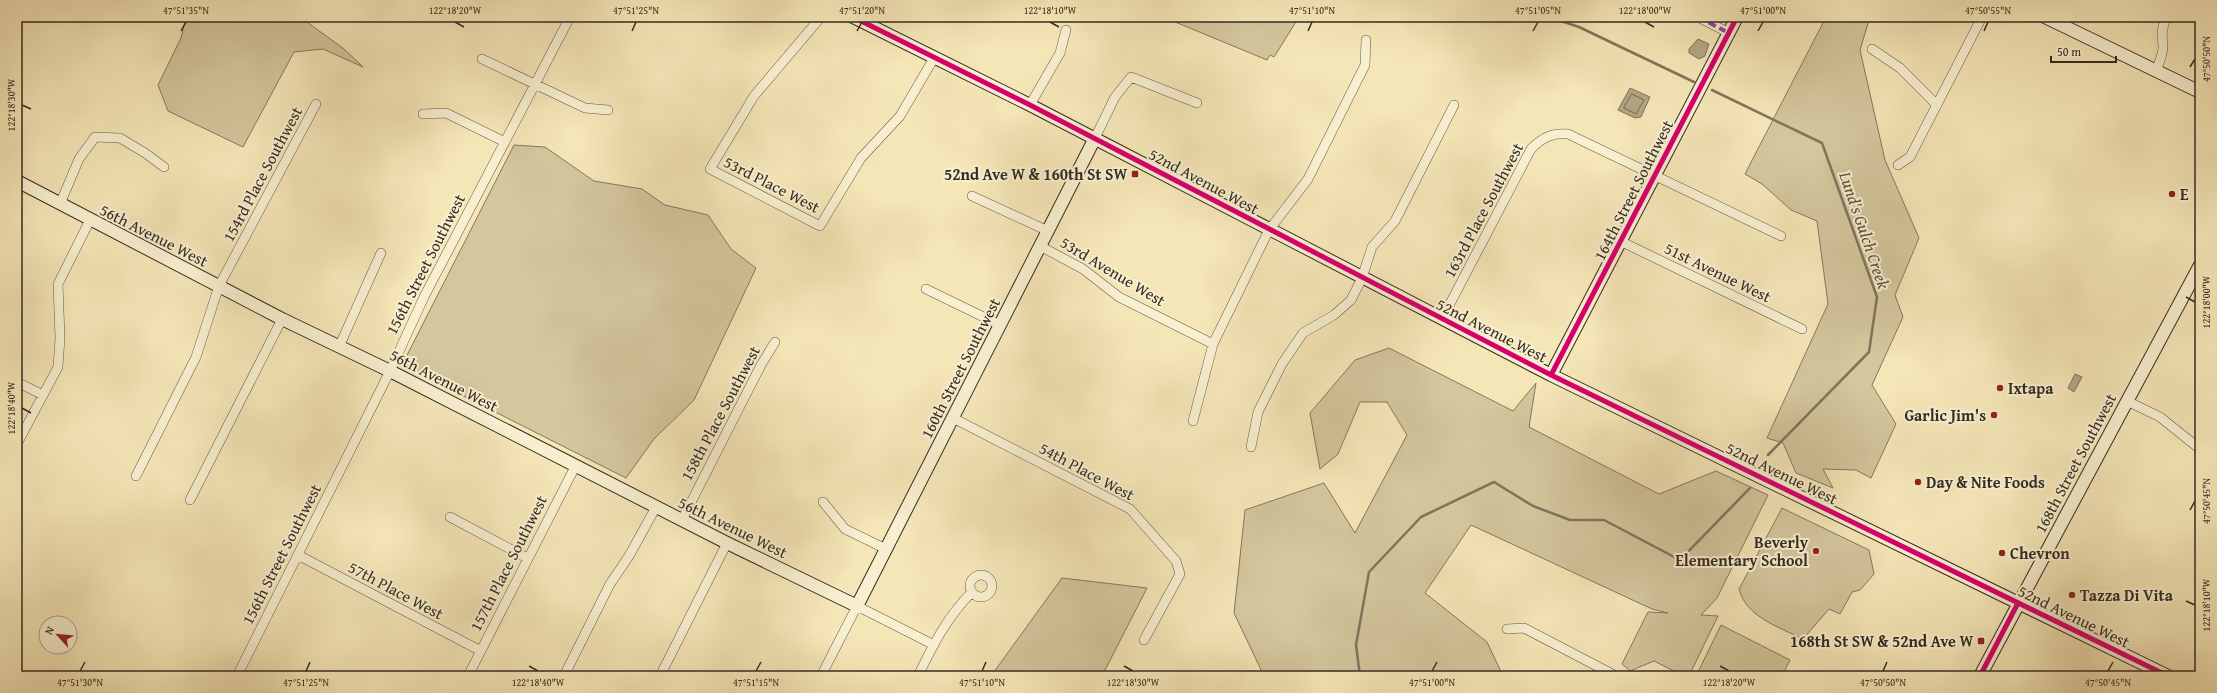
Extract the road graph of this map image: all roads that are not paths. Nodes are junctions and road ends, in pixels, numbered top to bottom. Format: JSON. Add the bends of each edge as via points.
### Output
{"nodes":[{"id":1,"x":570,"y":17,"type":"edge"},
{"id":2,"x":821,"y":17,"type":"edge"},
{"id":3,"x":853,"y":17,"type":"edge"},
{"id":4,"x":1698,"y":17,"type":"edge"},
{"id":5,"x":1737,"y":17,"type":"edge"},
{"id":6,"x":1982,"y":17,"type":"edge"},
{"id":7,"x":2045,"y":17,"type":"edge"},
{"id":8,"x":2167,"y":17,"type":"edge"},
{"id":9,"x":1066,"y":30,"type":"dead end"},
{"id":10,"x":1729,"y":33,"type":"junction"},
{"id":11,"x":1366,"y":40,"type":"dead end"},
{"id":12,"x":1872,"y":49,"type":"dead end"},
{"id":13,"x":934,"y":58,"type":"junction"},
{"id":14,"x":482,"y":59,"type":"dead end"},
{"id":15,"x":2156,"y":71,"type":"junction"},
{"id":16,"x":535,"y":85,"type":"junction"},
{"id":17,"x":2200,"y":92,"type":"edge"},
{"id":18,"x":1197,"y":103,"type":"dead end"},
{"id":19,"x":316,"y":104,"type":"dead end"},
{"id":20,"x":1030,"y":105,"type":"junction"},
{"id":21,"x":1454,"y":105,"type":"dead end"},
{"id":22,"x":1937,"y":105,"type":"junction"},
{"id":23,"x":608,"y":110,"type":"dead end"},
{"id":24,"x":423,"y":114,"type":"dead end"},
{"id":25,"x":1095,"y":138,"type":"junction"},
{"id":26,"x":505,"y":142,"type":"junction"},
{"id":27,"x":1898,"y":165,"type":"dead end"},
{"id":28,"x":164,"y":167,"type":"dead end"},
{"id":29,"x":1654,"y":176,"type":"junction"},
{"id":30,"x":17,"y":181,"type":"edge"},
{"id":31,"x":972,"y":196,"type":"dead end"},
{"id":32,"x":60,"y":204,"type":"junction"},
{"id":33,"x":90,"y":220,"type":"junction"},
{"id":34,"x":1269,"y":230,"type":"junction"},
{"id":35,"x":1048,"y":231,"type":"junction"},
{"id":36,"x":1781,"y":236,"type":"dead end"},
{"id":37,"x":1620,"y":241,"type":"junction"},
{"id":38,"x":1040,"y":246,"type":"junction"},
{"id":39,"x":381,"y":253,"type":"dead end"},
{"id":40,"x":2200,"y":265,"type":"edge"},
{"id":41,"x":1362,"y":278,"type":"junction"},
{"id":42,"x":219,"y":286,"type":"junction"},
{"id":43,"x":926,"y":289,"type":"dead end"},
{"id":44,"x":282,"y":319,"type":"junction"},
{"id":45,"x":1442,"y":319,"type":"junction"},
{"id":46,"x":1000,"y":325,"type":"junction"},
{"id":47,"x":1802,"y":329,"type":"dead end"},
{"id":48,"x":775,"y":342,"type":"dead end"},
{"id":49,"x":1213,"y":344,"type":"junction"},
{"id":50,"x":339,"y":347,"type":"junction"},
{"id":51,"x":390,"y":371,"type":"junction"},
{"id":52,"x":1551,"y":375,"type":"junction"},
{"id":53,"x":17,"y":382,"type":"edge"},
{"id":54,"x":43,"y":395,"type":"junction"},
{"id":55,"x":2126,"y":401,"type":"junction"},
{"id":56,"x":953,"y":418,"type":"junction"},
{"id":57,"x":1192,"y":421,"type":"dead end"},
{"id":58,"x":17,"y":444,"type":"edge"},
{"id":59,"x":1251,"y":447,"type":"dead end"},
{"id":60,"x":2200,"y":450,"type":"edge"},
{"id":61,"x":576,"y":465,"type":"junction"},
{"id":62,"x":136,"y":476,"type":"dead end"},
{"id":63,"x":190,"y":500,"type":"dead end"},
{"id":64,"x":823,"y":502,"type":"dead end"},
{"id":65,"x":656,"y":506,"type":"junction"},
{"id":66,"x":450,"y":518,"type":"dead end"},
{"id":67,"x":682,"y":520,"type":"junction"},
{"id":68,"x":727,"y":543,"type":"junction"},
{"id":69,"x":886,"y":549,"type":"junction"},
{"id":70,"x":298,"y":555,"type":"junction"},
{"id":71,"x":527,"y":558,"type":"junction"},
{"id":72,"x":972,"y":592,"type":"dead end"},
{"id":73,"x":2018,"y":603,"type":"junction"},
{"id":74,"x":857,"y":606,"type":"junction"},
{"id":75,"x":1507,"y":629,"type":"dead end"},
{"id":76,"x":1144,"y":640,"type":"dead end"},
{"id":77,"x":934,"y":645,"type":"junction"},
{"id":78,"x":481,"y":651,"type":"junction"},
{"id":79,"x":237,"y":676,"type":"edge"},
{"id":80,"x":468,"y":676,"type":"edge"},
{"id":81,"x":564,"y":676,"type":"edge"},
{"id":82,"x":660,"y":676,"type":"edge"},
{"id":83,"x":822,"y":676,"type":"edge"},
{"id":84,"x":918,"y":676,"type":"edge"},
{"id":85,"x":1616,"y":676,"type":"edge"},
{"id":86,"x":1980,"y":676,"type":"edge"},
{"id":87,"x":2168,"y":676,"type":"edge"}],
"edges":[{"from":1,"to":16,"type":"street","name":"156th Street Southwest"},
{"from":2,"to":13,"type":"street","name":"53rd Place West","via":[[754,96],[710,169],[820,226],[862,158],[900,116]]},
{"from":3,"to":13,"type":"street","name":"52nd Avenue West"},
{"from":4,"to":10,"type":"street"},
{"from":5,"to":10,"type":"street","name":"164th Street Southwest"},
{"from":6,"to":22,"type":"street"},
{"from":7,"to":15,"type":"street"},
{"from":8,"to":15,"type":"street","via":[[2161,31],[2162,57]]},
{"from":9,"to":20,"type":"street","via":[[1060,53]]},
{"from":10,"to":29,"type":"street","name":"164th Street Southwest"},
{"from":11,"to":34,"type":"street","via":[[1365,65],[1308,179]]},
{"from":12,"to":22,"type":"street","via":[[1900,68]]},
{"from":13,"to":20,"type":"street","name":"52nd Avenue West"},
{"from":14,"to":16,"type":"street"},
{"from":15,"to":17,"type":"street"},
{"from":16,"to":23,"type":"street","via":[[585,108]]},
{"from":16,"to":26,"type":"street","name":"156th Street Southwest"},
{"from":18,"to":25,"type":"street","name":"160th Street Southwest","via":[[1131,77],[1115,97]]},
{"from":19,"to":42,"type":"street","name":"154rd Place Southwest"},
{"from":20,"to":25,"type":"street","name":"52nd Avenue West"},
{"from":21,"to":41,"type":"street","via":[[1395,221],[1372,247]]},
{"from":22,"to":27,"type":"street","via":[[1910,157]]},
{"from":24,"to":26,"type":"street","via":[[446,113]]},
{"from":25,"to":34,"type":"street","name":"52nd Avenue West"},
{"from":25,"to":35,"type":"street","name":"160th Street Southwest"},
{"from":26,"to":51,"type":"street","name":"156th Street Southwest","via":[[424,297]]},
{"from":28,"to":32,"type":"street","via":[[120,138],[95,137],[79,159]]},
{"from":29,"to":36,"type":"street"},
{"from":29,"to":37,"type":"street","name":"164th Street Southwest"},
{"from":29,"to":45,"type":"street","name":"163rd Place Southwest","via":[[1568,134],[1554,134],[1542,139],[1531,149]]},
{"from":30,"to":32,"type":"street","name":"56th Avenue West"},
{"from":31,"to":35,"type":"street"},
{"from":32,"to":33,"type":"street","name":"56th Avenue West"},
{"from":33,"to":42,"type":"street","name":"56th Avenue West"},
{"from":33,"to":54,"type":"street","via":[[58,284],[58,367]]},
{"from":34,"to":41,"type":"street","name":"52nd Avenue West"},
{"from":34,"to":49,"type":"street"},
{"from":35,"to":38,"type":"street","name":"160th Street Southwest"},
{"from":37,"to":47,"type":"street","name":"51st Avenue West"},
{"from":37,"to":52,"type":"street","name":"164th Street Southwest"},
{"from":38,"to":46,"type":"street","name":"160th Street Southwest"},
{"from":38,"to":49,"type":"street","name":"53rd Avenue West","via":[[1083,269],[1119,296]]},
{"from":39,"to":50,"type":"street"},
{"from":40,"to":55,"type":"street","name":"168th Street Southwest"},
{"from":41,"to":45,"type":"street","name":"52nd Avenue West"},
{"from":41,"to":59,"type":"street","via":[[1351,300],[1334,315],[1303,333],[1282,364],[1258,412]]},
{"from":42,"to":44,"type":"street","name":"56th Avenue West"},
{"from":42,"to":62,"type":"street","name":"154rd Place Southwest","via":[[196,357]]},
{"from":43,"to":46,"type":"street"},
{"from":44,"to":50,"type":"street","name":"56th Avenue West"},
{"from":44,"to":63,"type":"street"},
{"from":45,"to":52,"type":"street","name":"52nd Avenue West"},
{"from":46,"to":56,"type":"street","name":"160th Street Southwest"},
{"from":48,"to":67,"type":"street","name":"158th Place Southwest"},
{"from":49,"to":57,"type":"street"},
{"from":50,"to":51,"type":"street","name":"56th Avenue West"},
{"from":51,"to":61,"type":"street","name":"56th Avenue West"},
{"from":51,"to":70,"type":"street","name":"156th Street Southwest"},
{"from":52,"to":73,"type":"street","name":"52nd Avenue West"},
{"from":53,"to":54,"type":"street"},
{"from":54,"to":58,"type":"street"},
{"from":55,"to":60,"type":"street","via":[[2160,417]]},
{"from":55,"to":73,"type":"street","name":"168th Street Southwest"},
{"from":56,"to":69,"type":"street","name":"160th Street Southwest"},
{"from":56,"to":76,"type":"street","name":"54th Place West","via":[[1130,509],[1176,561],[1180,574]]},
{"from":61,"to":65,"type":"street","name":"56th Avenue West"},
{"from":61,"to":71,"type":"street","name":"157th Place Southwest"},
{"from":64,"to":69,"type":"street","via":[[845,529]]},
{"from":65,"to":67,"type":"street","name":"56th Avenue West"},
{"from":65,"to":81,"type":"street","via":[[629,556],[610,584]]},
{"from":66,"to":71,"type":"street"},
{"from":67,"to":68,"type":"street","name":"56th Avenue West"},
{"from":68,"to":74,"type":"street","name":"56th Avenue West"},
{"from":68,"to":82,"type":"street"},
{"from":69,"to":74,"type":"street","name":"160th Street Southwest"},
{"from":70,"to":78,"type":"street","name":"57th Place West"},
{"from":70,"to":79,"type":"street","name":"156th Street Southwest"},
{"from":71,"to":78,"type":"street","name":"157th Place Southwest"},
{"from":72,"to":77,"type":"street","via":[[955,608]]},
{"from":73,"to":86,"type":"street","name":"168th Street Southwest"},
{"from":73,"to":87,"type":"street","name":"52nd Avenue West"},
{"from":74,"to":77,"type":"street"},
{"from":74,"to":83,"type":"street","name":"160th Street Southwest"},
{"from":75,"to":85,"type":"street","via":[[1524,628]]},
{"from":77,"to":84,"type":"street"},
{"from":78,"to":80,"type":"street","name":"157th Place Southwest"}]}
